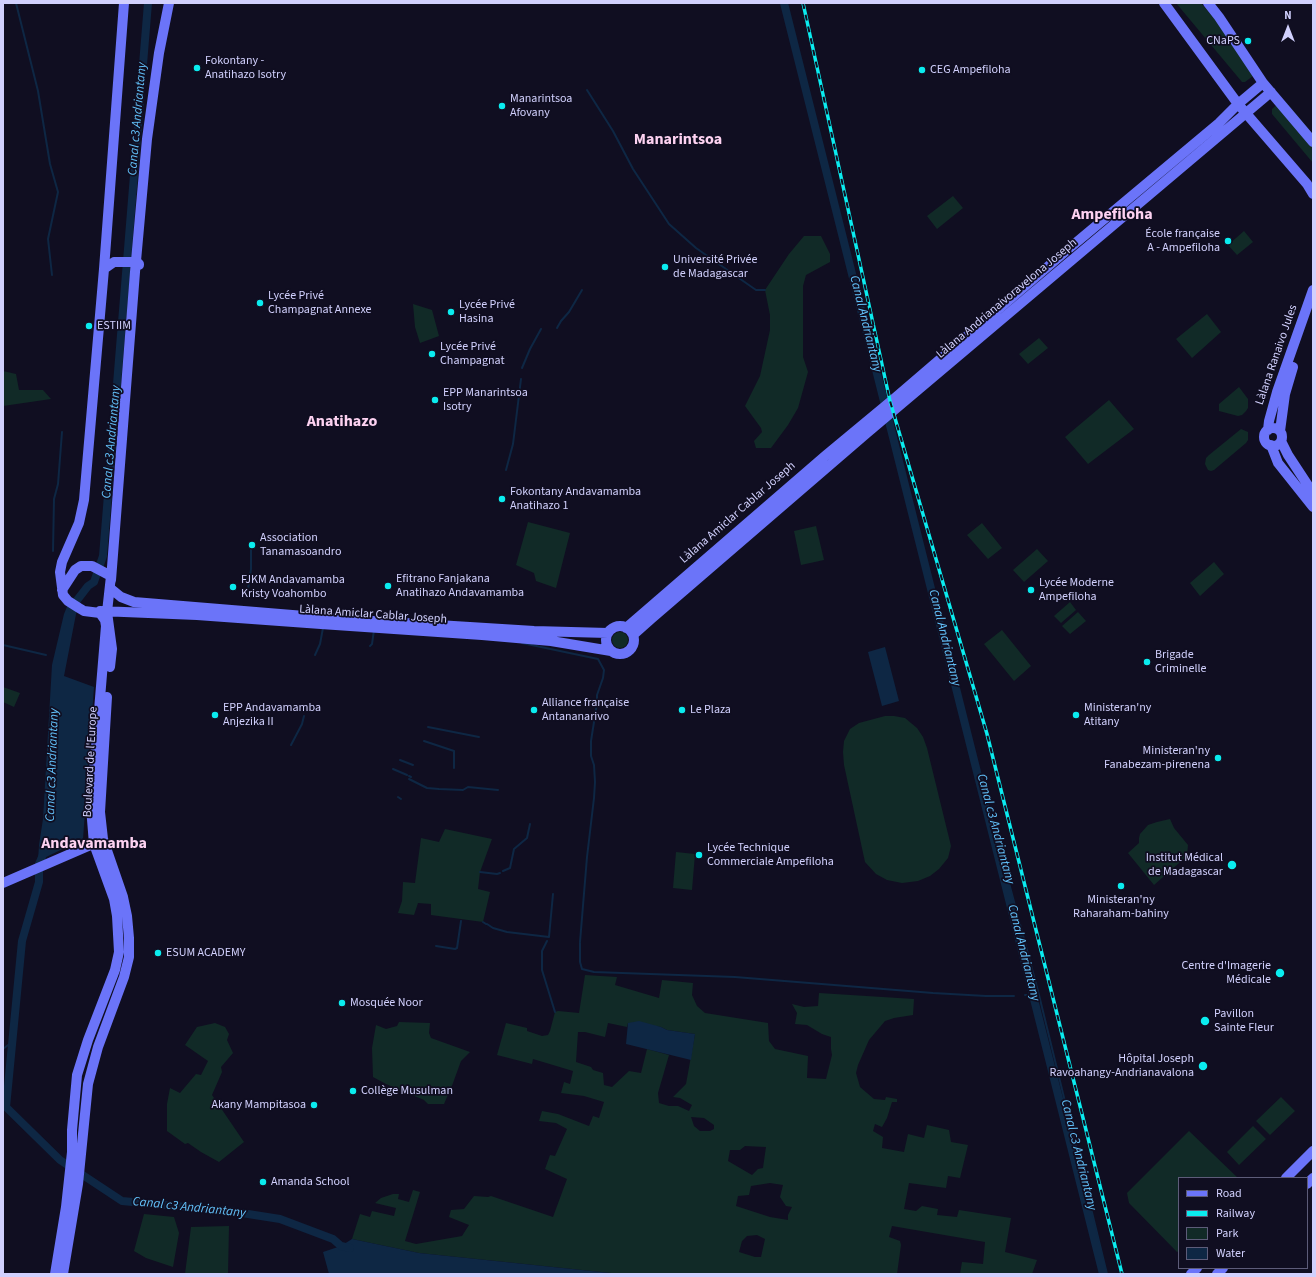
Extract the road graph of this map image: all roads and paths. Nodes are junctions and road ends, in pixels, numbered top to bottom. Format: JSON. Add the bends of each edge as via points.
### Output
{"nodes":[{"id":1,"x":124,"y":3,"type":"edge"},
{"id":2,"x":169,"y":3,"type":"edge"},
{"id":3,"x":1164,"y":3,"type":"edge"},
{"id":4,"x":1208,"y":3,"type":"edge"},
{"id":5,"x":1263,"y":83,"type":"junction"},
{"id":6,"x":1271,"y":92,"type":"junction"},
{"id":7,"x":1236,"y":100,"type":"junction"},
{"id":8,"x":1246,"y":114,"type":"junction"},
{"id":9,"x":1313,"y":142,"type":"edge"},
{"id":10,"x":1313,"y":194,"type":"edge"},
{"id":11,"x":136,"y":267,"type":"junction"},
{"id":12,"x":104,"y":269,"type":"junction"},
{"id":13,"x":1313,"y":290,"type":"edge"},
{"id":14,"x":1313,"y":310,"type":"edge"},
{"id":15,"x":868,"y":419,"type":"joint"},
{"id":16,"x":1268,"y":430,"type":"junction"},
{"id":17,"x":867,"y":434,"type":"joint"},
{"id":18,"x":1281,"y":436,"type":"junction"},
{"id":19,"x":1270,"y":446,"type":"junction"},
{"id":20,"x":1313,"y":493,"type":"edge"},
{"id":21,"x":1313,"y":507,"type":"edge"},
{"id":22,"x":110,"y":588,"type":"junction"},
{"id":23,"x":62,"y":592,"type":"junction"},
{"id":24,"x":81,"y":609,"type":"junction"},
{"id":25,"x":107,"y":612,"type":"junction"},
{"id":26,"x":630,"y":631,"type":"junction"},
{"id":27,"x":608,"y":633,"type":"junction"},
{"id":28,"x":611,"y":651,"type":"junction"},
{"id":29,"x":99,"y":841,"type":"junction"},
{"id":30,"x":3,"y":883,"type":"edge"},
{"id":31,"x":1313,"y":1151,"type":"edge"},
{"id":32,"x":1287,"y":1177,"type":"edge"},
{"id":33,"x":55,"y":1274,"type":"edge"},
{"id":34,"x":63,"y":1274,"type":"edge"}],
"edges":[{"from":1,"to":12,"type":"main road"},
{"from":2,"to":11,"type":"main road","via":[[147,139]]},
{"from":3,"to":7,"type":"main road"},
{"from":4,"to":5,"type":"main road"},
{"from":5,"to":6,"type":"main road"},
{"from":5,"to":7,"type":"main road","name":"Làlana Andrianaivoravelona Joseph"},
{"from":6,"to":8,"type":"main road","name":"Làlana Andrianaivoravelona Joseph"},
{"from":6,"to":9,"type":"main road"},
{"from":7,"to":8,"type":"main road"},
{"from":7,"to":15,"type":"main road","name":"Làlana Andrianaivoravelona Joseph","via":[[1219,123]]},
{"from":8,"to":10,"type":"main road"},
{"from":8,"to":17,"type":"main road","name":"Làlana Andrianaivoravelona Joseph"},
{"from":11,"to":12,"type":"main road","via":[[114,262]]},
{"from":11,"to":22,"type":"main road"},
{"from":12,"to":23,"type":"main road","via":[[84,500],[79,524],[62,562]]},
{"from":13,"to":16,"type":"main road","name":"Làlana Ranaivo Jules","via":[[1277,392]]},
{"from":14,"to":18,"type":"main road","name":"Làlana Ranaivo Jules","via":[[1285,394]]},
{"from":15,"to":26,"type":"main road","name":"Làlana Amiclar Cablar Joseph"},
{"from":16,"to":18,"type":"main road","via":[[1274,428]]},
{"from":16,"to":19,"type":"main road","via":[[1264,436]]},
{"from":17,"to":26,"type":"main road","name":"Làlana Amiclar Cablar Joseph","via":[[656,613]]},
{"from":18,"to":19,"type":"main road","via":[[1277,445]]},
{"from":18,"to":20,"type":"main road","via":[[1288,455]]},
{"from":19,"to":21,"type":"main road","via":[[1278,463]]},
{"from":22,"to":23,"type":"main road","via":[[111,576],[92,566],[80,566]]},
{"from":22,"to":25,"type":"main road","name":"Boulevard de l'Europe"},
{"from":22,"to":27,"type":"main road","name":"Làlana Amiclar Cablar Joseph","via":[[121,597],[134,602],[341,619]]},
{"from":23,"to":24,"type":"main road","via":[[68,601]]},
{"from":24,"to":25,"type":"main road","name":"Làlana Amiclar Cablar Joseph"},
{"from":24,"to":29,"type":"main road","via":[[100,613],[106,626],[91,807]]},
{"from":25,"to":28,"type":"main road","name":"Làlana Amiclar Cablar Joseph","via":[[197,615],[482,635],[551,641]]},
{"from":25,"to":29,"type":"main road","name":"Boulevard de l'Europe","via":[[112,649]]},
{"from":26,"to":27,"type":"main road","via":[[616,627]]},
{"from":26,"to":28,"type":"main road","via":[[634,641],[628,652],[618,654]]},
{"from":27,"to":28,"type":"main road","via":[[606,640]]},
{"from":29,"to":30,"type":"main road"},
{"from":29,"to":33,"type":"main road","name":"Boulevard de l'Europe","via":[[114,899],[119,952],[115,970],[77,1075],[66,1207]]},
{"from":29,"to":34,"type":"main road","name":"Boulevard de l'Europe","via":[[123,897],[127,916],[129,957],[88,1084],[78,1184]]},
{"from":31,"to":32,"type":"main road"}]}
